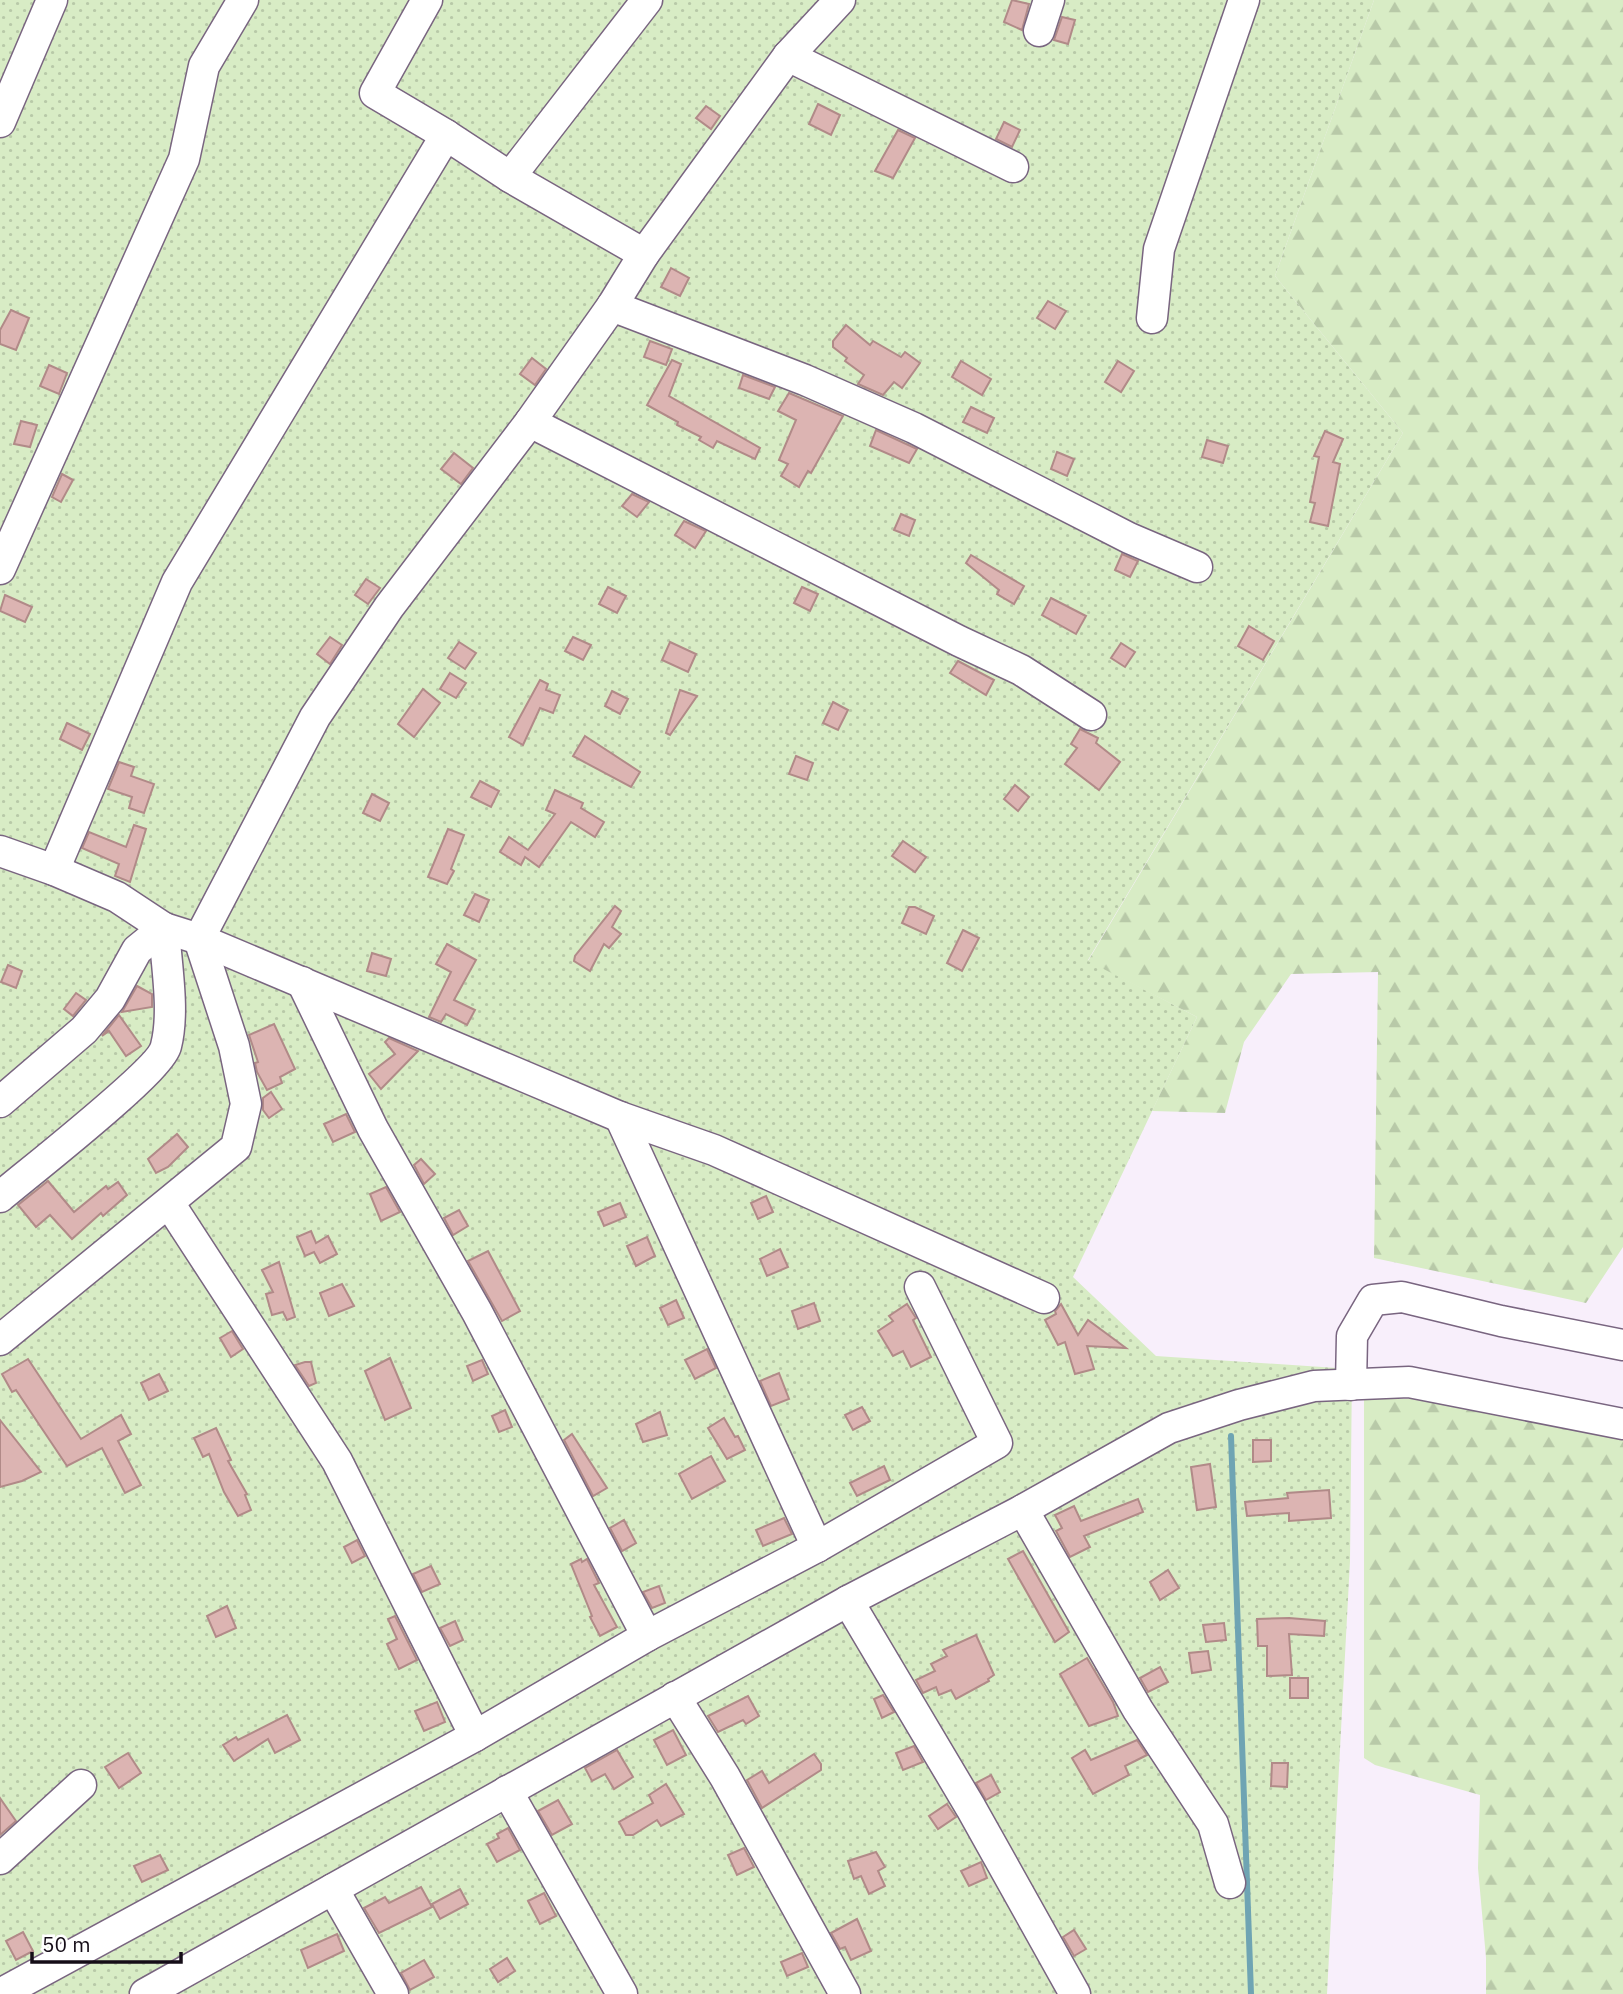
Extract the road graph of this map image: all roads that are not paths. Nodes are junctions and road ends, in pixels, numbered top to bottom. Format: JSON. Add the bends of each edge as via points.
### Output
{"nodes":[{"id":1,"x":52,"y":0,"type":"edge"},
{"id":2,"x":243,"y":0,"type":"edge"},
{"id":3,"x":427,"y":0,"type":"edge"},
{"id":4,"x":647,"y":0,"type":"edge"},
{"id":5,"x":840,"y":0,"type":"edge"},
{"id":6,"x":1049,"y":0,"type":"edge"},
{"id":7,"x":1244,"y":0,"type":"edge"},
{"id":8,"x":1040,"y":31,"type":"dead end"},
{"id":9,"x":788,"y":56,"type":"junction"},
{"id":10,"x":0,"y":122,"type":"edge"},
{"id":11,"x":446,"y":135,"type":"junction"},
{"id":12,"x":1013,"y":167,"type":"dead end"},
{"id":13,"x":510,"y":177,"type":"junction"},
{"id":14,"x":644,"y":254,"type":"junction"},
{"id":15,"x":612,"y":306,"type":"junction"},
{"id":16,"x":1152,"y":317,"type":"dead end"},
{"id":17,"x":530,"y":422,"type":"junction"},
{"id":18,"x":1197,"y":567,"type":"dead end"},
{"id":19,"x":0,"y":569,"type":"edge"},
{"id":20,"x":1091,"y":715,"type":"dead end"},
{"id":21,"x":0,"y":851,"type":"edge"},
{"id":22,"x":54,"y":870,"type":"junction"},
{"id":23,"x":164,"y":928,"type":"junction"},
{"id":24,"x":199,"y":939,"type":"junction"},
{"id":25,"x":302,"y":982,"type":"junction"},
{"id":26,"x":0,"y":1102,"type":"edge"},
{"id":27,"x":620,"y":1117,"type":"junction"},
{"id":28,"x":0,"y":1197,"type":"edge"},
{"id":29,"x":169,"y":1203,"type":"junction"},
{"id":30,"x":920,"y":1287,"type":"dead end"},
{"id":31,"x":1044,"y":1298,"type":"dead end"},
{"id":32,"x":0,"y":1340,"type":"edge"},
{"id":33,"x":1623,"y":1345,"type":"edge"},
{"id":34,"x":1351,"y":1385,"type":"junction"},
{"id":35,"x":1623,"y":1424,"type":"edge"},
{"id":36,"x":1023,"y":1510,"type":"junction"},
{"id":37,"x":817,"y":1546,"type":"junction"},
{"id":38,"x":848,"y":1601,"type":"junction"},
{"id":39,"x":647,"y":1636,"type":"junction"},
{"id":40,"x":675,"y":1698,"type":"junction"},
{"id":41,"x":475,"y":1736,"type":"junction"},
{"id":42,"x":81,"y":1785,"type":"dead end"},
{"id":43,"x":506,"y":1791,"type":"junction"},
{"id":44,"x":0,"y":1859,"type":"edge"},
{"id":45,"x":1230,"y":1883,"type":"dead end"},
{"id":46,"x":333,"y":1889,"type":"junction"},
{"id":47,"x":156,"y":1991,"type":"edge"},
{"id":48,"x":1,"y":1994,"type":"edge"},
{"id":49,"x":393,"y":1994,"type":"edge"},
{"id":50,"x":622,"y":1994,"type":"edge"},
{"id":51,"x":845,"y":1994,"type":"edge"},
{"id":52,"x":1075,"y":1994,"type":"edge"}],
"edges":[{"from":1,"to":10,"type":"street"},
{"from":2,"to":19,"type":"street","via":[[204,66],[184,159]]},
{"from":3,"to":11,"type":"street","via":[[375,93]]},
{"from":4,"to":13,"type":"street"},
{"from":5,"to":9,"type":"street"},
{"from":6,"to":8,"type":"street"},
{"from":7,"to":16,"type":"street","via":[[1159,248]]},
{"from":9,"to":12,"type":"street"},
{"from":9,"to":14,"type":"street"},
{"from":11,"to":13,"type":"street"},
{"from":11,"to":22,"type":"street","via":[[177,582]]},
{"from":13,"to":14,"type":"street"},
{"from":14,"to":15,"type":"street"},
{"from":15,"to":17,"type":"street"},
{"from":15,"to":18,"type":"street","via":[[805,380],[914,428]]},
{"from":17,"to":20,"type":"street","via":[[1021,670]]},
{"from":17,"to":24,"type":"street","via":[[389,607],[315,717]]},
{"from":21,"to":22,"type":"street"},
{"from":22,"to":23,"type":"street","via":[[117,897]]},
{"from":23,"to":24,"type":"street"},
{"from":23,"to":26,"type":"street","via":[[137,950],[110,999],[84,1030]]},
{"from":23,"to":28,"type":"street","via":[[169,1010],[166,1049],[131,1086]]},
{"from":24,"to":25,"type":"street"},
{"from":24,"to":29,"type":"street","via":[[234,1046],[246,1104],[236,1147]]},
{"from":25,"to":27,"type":"street"},
{"from":25,"to":39,"type":"street","via":[[373,1129],[477,1312]]},
{"from":27,"to":31,"type":"street","via":[[713,1150]]},
{"from":27,"to":37,"type":"street"},
{"from":29,"to":32,"type":"street"},
{"from":29,"to":41,"type":"street","via":[[337,1461]]},
{"from":30,"to":37,"type":"street","via":[[997,1443]]},
{"from":33,"to":34,"type":"street","via":[[1402,1297],[1373,1300],[1352,1336]]},
{"from":34,"to":35,"type":"street","via":[[1409,1382]]},
{"from":34,"to":36,"type":"street","via":[[1314,1386],[1169,1429]]},
{"from":36,"to":38,"type":"street"},
{"from":36,"to":45,"type":"street","via":[[1138,1710],[1213,1824]]},
{"from":37,"to":39,"type":"street"},
{"from":38,"to":40,"type":"street"},
{"from":38,"to":52,"type":"street"},
{"from":39,"to":41,"type":"street"},
{"from":40,"to":43,"type":"street"},
{"from":40,"to":51,"type":"street","via":[[725,1777]]},
{"from":41,"to":48,"type":"street"},
{"from":42,"to":44,"type":"street"},
{"from":43,"to":46,"type":"street"},
{"from":43,"to":50,"type":"street"},
{"from":46,"to":47,"type":"street"},
{"from":46,"to":49,"type":"street"}]}
